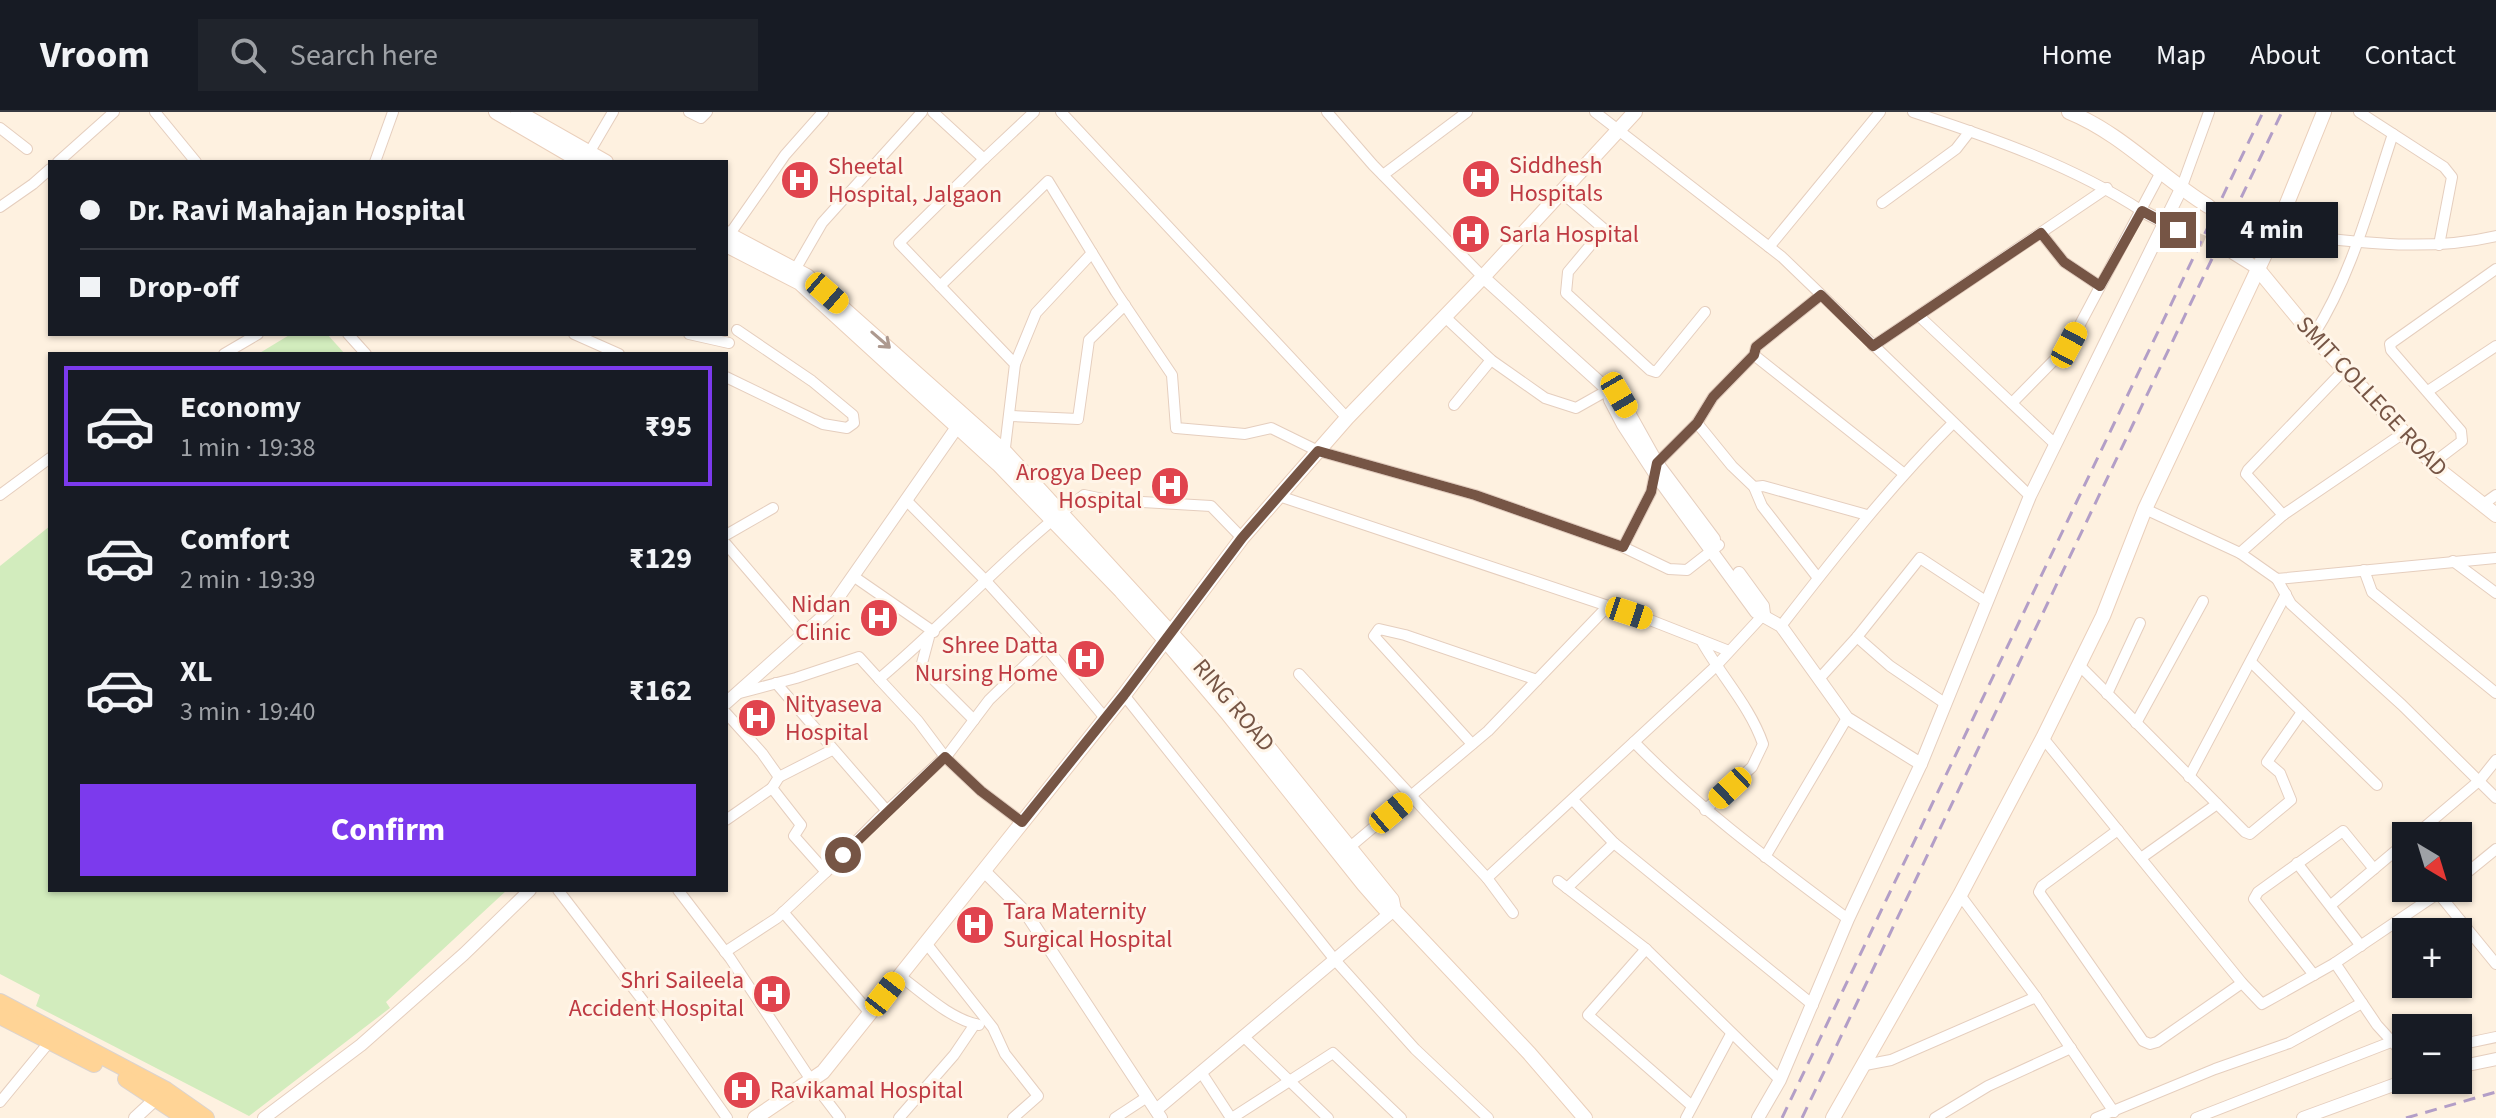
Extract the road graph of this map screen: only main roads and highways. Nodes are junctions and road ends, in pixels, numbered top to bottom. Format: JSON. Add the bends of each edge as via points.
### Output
{"nodes":[{"id":1,"x":496,"y":112,"type":"edge"},
{"id":2,"x":518,"y":112,"type":"edge"},
{"id":3,"x":1635,"y":112,"type":"edge"},
{"id":4,"x":2069,"y":112,"type":"edge"},
{"id":5,"x":2324,"y":112,"type":"edge"},
{"id":6,"x":2096,"y":116,"type":"edge"},
{"id":7,"x":585,"y":159,"type":"edge"},
{"id":8,"x":2208,"y":206,"type":"tunnel mouth"},
{"id":9,"x":2241,"y":223,"type":"tunnel mouth"},
{"id":10,"x":2275,"y":233,"type":"junction"},
{"id":11,"x":728,"y":239,"type":"edge"},
{"id":12,"x":2257,"y":268,"type":"junction"},
{"id":13,"x":2496,"y":515,"type":"edge"},
{"id":14,"x":1169,"y":636,"type":"junction"},
{"id":15,"x":0,"y":1002,"type":"edge"},
{"id":16,"x":0,"y":1016,"type":"edge"},
{"id":17,"x":53,"y":1037,"type":"junction"},
{"id":18,"x":162,"y":1094,"type":"junction"},
{"id":19,"x":185,"y":1118,"type":"edge"},
{"id":20,"x":206,"y":1118,"type":"edge"},
{"id":21,"x":755,"y":1118,"type":"edge"},
{"id":22,"x":1585,"y":1118,"type":"edge"},
{"id":23,"x":1833,"y":1118,"type":"edge"}],
"edges":[{"from":1,"to":7,"type":"main road"},
{"from":2,"to":7,"type":"main road"},
{"from":3,"to":14,"type":"main road","via":[[1347,418],[1242,538]]},
{"from":4,"to":6,"type":"main road"},
{"from":5,"to":10,"type":"main road"},
{"from":6,"to":8,"type":"main road"},
{"from":9,"to":10,"type":"main road"},
{"from":10,"to":12,"type":"main road"},
{"from":11,"to":14,"type":"main road","name":"RING ROAD","via":[[807,276],[887,345]]},
{"from":12,"to":13,"type":"main road","name":"SMIT COLLEGE ROAD","via":[[2433,463]]},
{"from":12,"to":23,"type":"main road","via":[[2145,509],[2103,616],[2043,738]]},
{"from":14,"to":21,"type":"main road","via":[[823,1072]]},
{"from":14,"to":22,"type":"main road","name":"RING ROAD","via":[[1263,738],[1344,852],[1392,900],[1394,910]]},
{"from":15,"to":17,"type":"main road"},
{"from":16,"to":17,"type":"main road"},
{"from":17,"to":18,"type":"main road"},
{"from":18,"to":19,"type":"main road"},
{"from":18,"to":20,"type":"main road"}]}
